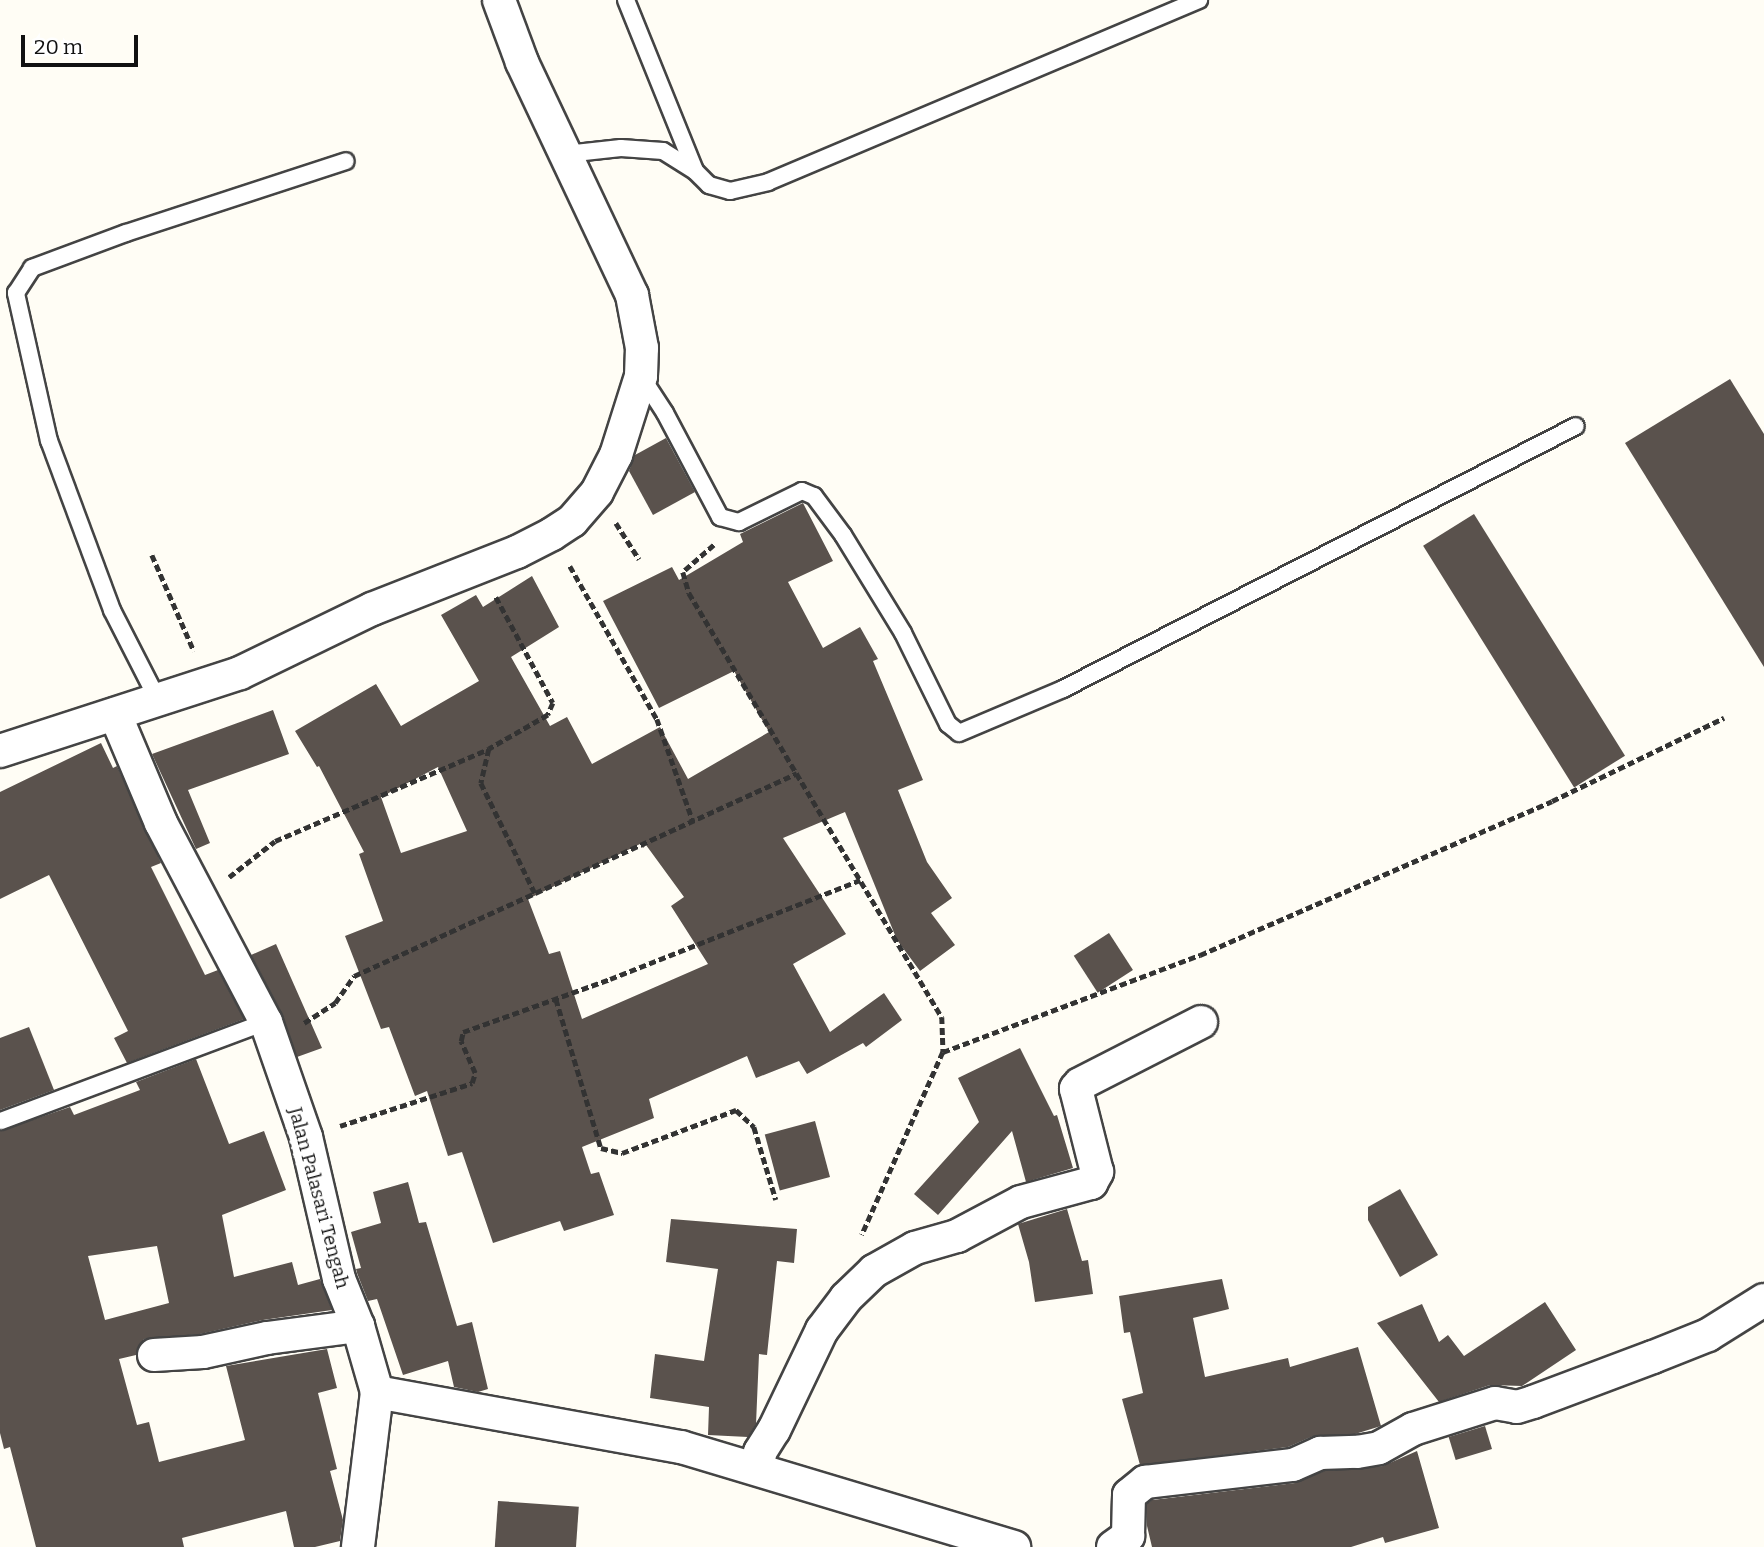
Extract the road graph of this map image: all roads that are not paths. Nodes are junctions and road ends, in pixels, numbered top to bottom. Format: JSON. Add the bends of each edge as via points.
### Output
{"nodes":[{"id":1,"x":499,"y":0,"type":"edge"},
{"id":2,"x":626,"y":0,"type":"edge"},
{"id":3,"x":1199,"y":0,"type":"edge"},
{"id":4,"x":566,"y":154,"type":"junction"},
{"id":5,"x":346,"y":161,"type":"dead end"},
{"id":6,"x":695,"y":171,"type":"junction"},
{"id":7,"x":641,"y":376,"type":"junction"},
{"id":8,"x":1576,"y":426,"type":"dead end"},
{"id":9,"x":158,"y":700,"type":"junction"},
{"id":10,"x":115,"y":714,"type":"junction"},
{"id":11,"x":0,"y":751,"type":"edge"},
{"id":12,"x":1201,"y":1022,"type":"dead end"},
{"id":13,"x":268,"y":1029,"type":"junction"},
{"id":14,"x":1,"y":1121,"type":"edge"},
{"id":15,"x":1764,"y":1300,"type":"edge"},
{"id":16,"x":358,"y":1326,"type":"junction"},
{"id":17,"x":154,"y":1355,"type":"dead end"},
{"id":18,"x":377,"y":1392,"type":"junction"},
{"id":19,"x":758,"y":1469,"type":"junction"},
{"id":20,"x":358,"y":1547,"type":"edge"},
{"id":21,"x":1014,"y":1547,"type":"edge"},
{"id":22,"x":1113,"y":1547,"type":"edge"}],
"edges":[{"from":1,"to":4,"type":"street","via":[[522,62]]},
{"from":2,"to":6,"type":"lane"},
{"from":3,"to":6,"type":"lane","via":[[768,182],[730,191],[709,185]]},
{"from":4,"to":6,"type":"lane","via":[[621,148],[663,150]]},
{"from":4,"to":7,"type":"street","via":[[632,295],[642,348]]},
{"from":5,"to":9,"type":"lane","via":[[32,268],[16,293],[48,442],[112,610]]},
{"from":7,"to":8,"type":"lane","via":[[720,516],[739,522],[802,491],[814,496],[903,633],[948,724],[959,733],[1063,689]]},
{"from":7,"to":9,"type":"street","via":[[627,427],[604,481],[572,521],[240,673]]},
{"from":9,"to":10,"type":"street"},
{"from":10,"to":11,"type":"street"},
{"from":10,"to":13,"type":"street","name":"Jalan Palasari Tengah","via":[[161,823]]},
{"from":12,"to":19,"type":"street","via":[[1076,1089],[1097,1172],[1091,1183],[1021,1202],[957,1236],[915,1248],[874,1271],[846,1298],[822,1330],[760,1452]]},
{"from":13,"to":14,"type":"lane"},
{"from":13,"to":16,"type":"street","name":"Jalan Palasari Tengah","via":[[306,1137],[339,1279]]},
{"from":15,"to":22,"type":"street","via":[[1708,1335],[1653,1357],[1534,1402],[1517,1407],[1495,1403],[1413,1429],[1379,1448],[1320,1453],[1280,1467],[1145,1482],[1129,1495],[1128,1536]]},
{"from":16,"to":17,"type":"street","via":[[203,1352]]},
{"from":16,"to":18,"type":"street","name":"Jalan Palasari Tengah"},
{"from":18,"to":19,"type":"street","via":[[681,1447]]},
{"from":18,"to":20,"type":"street","name":"Jalan Palasari Tengah"},
{"from":19,"to":21,"type":"street"}]}
